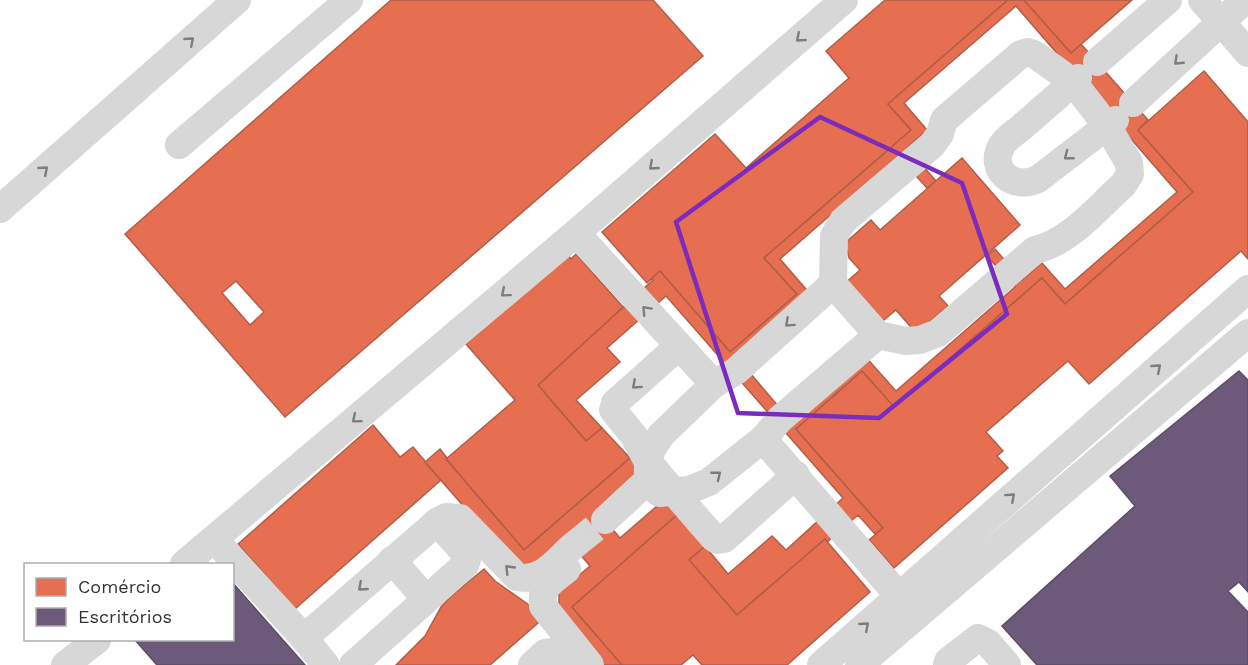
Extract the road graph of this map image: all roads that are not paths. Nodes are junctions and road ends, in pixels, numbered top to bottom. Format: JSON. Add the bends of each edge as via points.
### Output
{"nodes":[{"id":1,"x":237,"y":0,"type":"edge"},
{"id":2,"x":349,"y":0,"type":"edge"},
{"id":3,"x":844,"y":0,"type":"edge"},
{"id":4,"x":1168,"y":0,"type":"edge"},
{"id":5,"x":1202,"y":0,"type":"edge"},
{"id":6,"x":1245,"y":0,"type":"edge"},
{"id":7,"x":1221,"y":22,"type":"junction"},
{"id":8,"x":1248,"y":53,"type":"edge"},
{"id":9,"x":1083,"y":74,"type":"junction"},
{"id":10,"x":1118,"y":116,"type":"junction"},
{"id":11,"x":179,"y":145,"type":"dead end"},
{"id":12,"x":0,"y":209,"type":"edge"},
{"id":13,"x":576,"y":233,"type":"junction"},
{"id":14,"x":833,"y":284,"type":"junction"},
{"id":15,"x":1248,"y":289,"type":"edge"},
{"id":16,"x":1248,"y":333,"type":"edge"},
{"id":17,"x":878,"y":334,"type":"junction"},
{"id":18,"x":679,"y":346,"type":"junction"},
{"id":19,"x":714,"y":384,"type":"junction"},
{"id":20,"x":763,"y":439,"type":"junction"},
{"id":21,"x":648,"y":462,"type":"junction"},
{"id":22,"x":796,"y":476,"type":"junction"},
{"id":23,"x":671,"y":491,"type":"junction"},
{"id":24,"x":437,"y":522,"type":"junction"},
{"id":25,"x":214,"y":539,"type":"junction"},
{"id":26,"x":392,"y":561,"type":"junction"},
{"id":27,"x":185,"y":563,"type":"edge"},
{"id":28,"x":899,"y":596,"type":"junction"},
{"id":29,"x":426,"y":600,"type":"junction"},
{"id":30,"x":304,"y":638,"type":"junction"},
{"id":31,"x":95,"y":641,"type":"edge"},
{"id":32,"x":65,"y":665,"type":"edge"},
{"id":33,"x":326,"y":665,"type":"edge"},
{"id":34,"x":353,"y":665,"type":"edge"},
{"id":35,"x":532,"y":665,"type":"edge"},
{"id":36,"x":568,"y":665,"type":"edge"},
{"id":37,"x":590,"y":665,"type":"edge"},
{"id":38,"x":821,"y":665,"type":"edge"},
{"id":39,"x":860,"y":665,"type":"edge"},
{"id":40,"x":947,"y":665,"type":"edge"},
{"id":41,"x":1007,"y":665,"type":"edge"}],
"edges":[{"from":12,"to":1,"type":"street","one_way":true},
{"from":2,"to":11,"type":"street"},
{"from":3,"to":13,"type":"street","one_way":true},
{"from":4,"to":9,"type":"street"},
{"from":5,"to":7,"type":"street"},
{"from":6,"to":7,"type":"street"},
{"from":7,"to":8,"type":"street"},
{"from":7,"to":10,"type":"street","one_way":true},
{"from":9,"to":10,"type":"street"},
{"from":10,"to":9,"type":"street","one_way":true,"via":[[1030,183],[1011,181],[1002,174],[998,152],[1003,143]]},
{"from":9,"to":14,"type":"street","via":[[1028,52],[1021,54],[944,120],[932,145],[843,222],[834,237]]},
{"from":10,"to":17,"type":"street","via":[[1130,174],[1064,238],[1035,250],[938,333],[906,341]]},
{"from":18,"to":13,"type":"street","one_way":true},
{"from":13,"to":25,"type":"street","one_way":true},
{"from":14,"to":17,"type":"street"},
{"from":14,"to":19,"type":"street","one_way":true,"via":[[736,371]]},
{"from":28,"to":15,"type":"street","one_way":true},
{"from":16,"to":39,"type":"street"},
{"from":17,"to":20,"type":"street","via":[[780,419]]},
{"from":18,"to":19,"type":"street"},
{"from":18,"to":21,"type":"street","one_way":true,"via":[[615,404],[614,410]]},
{"from":19,"to":21,"type":"street","via":[[661,435]]},
{"from":20,"to":22,"type":"street"},
{"from":23,"to":20,"type":"street","one_way":true,"via":[[689,490],[709,482]]},
{"from":21,"to":23,"type":"street"},
{"from":21,"to":23,"type":"street","via":[[646,482],[609,525],[656,493]]},
{"from":22,"to":23,"type":"street","via":[[724,539],[717,540]]},
{"from":22,"to":28,"type":"street"},
{"from":24,"to":26,"type":"street"},
{"from":24,"to":29,"type":"street","via":[[467,560]]},
{"from":37,"to":24,"type":"street","one_way":true,"via":[[543,606],[541,595],[577,551],[528,580],[517,577],[460,518]]},
{"from":25,"to":27,"type":"street"},
{"from":25,"to":30,"type":"street"},
{"from":26,"to":29,"type":"street"},
{"from":26,"to":30,"type":"street","one_way":true},
{"from":38,"to":28,"type":"street","one_way":true},
{"from":29,"to":34,"type":"street"},
{"from":30,"to":33,"type":"street"},
{"from":31,"to":32,"type":"street"},
{"from":35,"to":36,"type":"street","via":[[545,653],[554,651]]},
{"from":40,"to":41,"type":"street","via":[[978,638]]}]}
